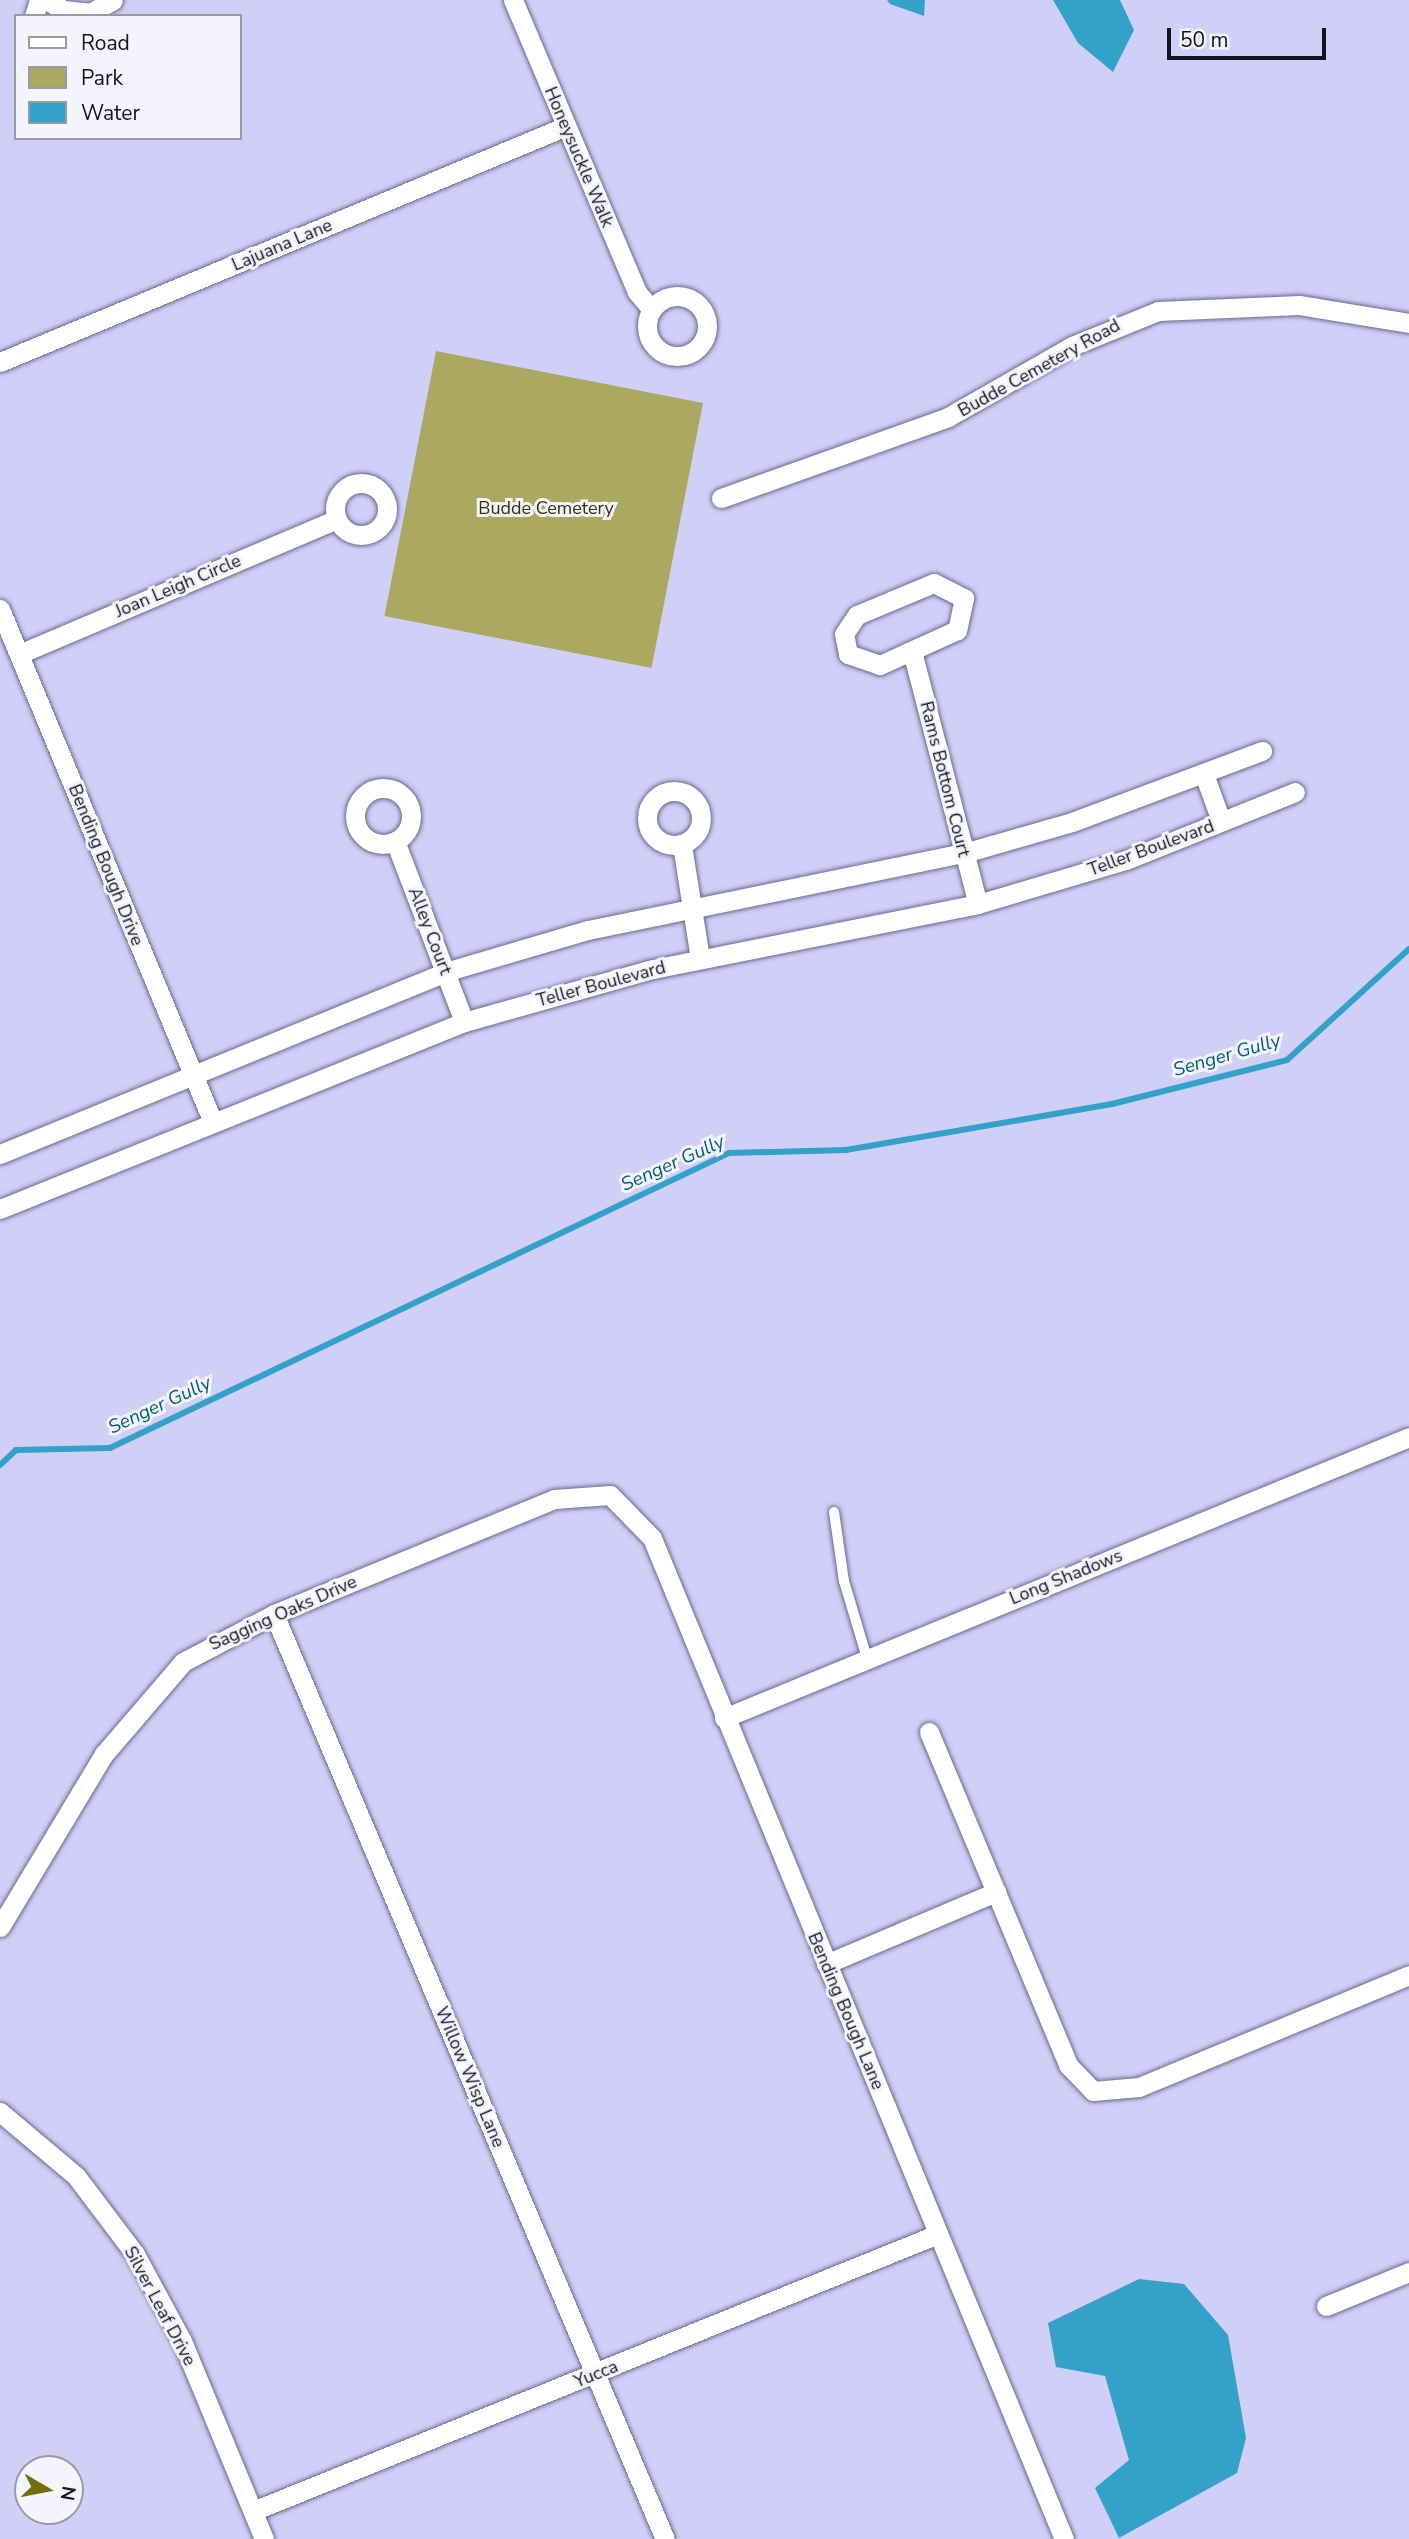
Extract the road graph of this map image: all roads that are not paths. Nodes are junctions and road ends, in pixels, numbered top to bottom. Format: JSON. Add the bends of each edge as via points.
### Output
{"nodes":[{"id":1,"x":46,"y":0,"type":"edge"},
{"id":2,"x":113,"y":0,"type":"edge"},
{"id":3,"x":513,"y":0,"type":"edge"},
{"id":4,"x":87,"y":14,"type":"edge"},
{"id":5,"x":92,"y":14,"type":"edge"},
{"id":6,"x":564,"y":127,"type":"junction"},
{"id":7,"x":652,"y":310,"type":"dead end"},
{"id":8,"x":1409,"y":323,"type":"edge"},
{"id":9,"x":0,"y":362,"type":"edge"},
{"id":10,"x":721,"y":498,"type":"dead end"},
{"id":11,"x":337,"y":519,"type":"dead end"},
{"id":12,"x":0,"y":609,"type":"edge"},
{"id":13,"x":19,"y":654,"type":"junction"},
{"id":14,"x":913,"y":655,"type":"junction"},
{"id":15,"x":1262,"y":751,"type":"dead end"},
{"id":16,"x":1204,"y":775,"type":"junction"},
{"id":17,"x":1295,"y":792,"type":"dead end"},
{"id":18,"x":1221,"y":821,"type":"junction"},
{"id":19,"x":395,"y":841,"type":"dead end"},
{"id":20,"x":682,"y":845,"type":"dead end"},
{"id":21,"x":964,"y":853,"type":"junction"},
{"id":22,"x":978,"y":904,"type":"junction"},
{"id":23,"x":692,"y":908,"type":"junction"},
{"id":24,"x":700,"y":959,"type":"junction"},
{"id":25,"x":445,"y":972,"type":"junction"},
{"id":26,"x":464,"y":1021,"type":"junction"},
{"id":27,"x":192,"y":1073,"type":"junction"},
{"id":28,"x":212,"y":1120,"type":"junction"},
{"id":29,"x":0,"y":1154,"type":"edge"},
{"id":30,"x":0,"y":1209,"type":"edge"},
{"id":31,"x":1409,"y":1437,"type":"edge"},
{"id":32,"x":610,"y":1495,"type":"joint"},
{"id":33,"x":834,"y":1512,"type":"dead end"},
{"id":34,"x":274,"y":1615,"type":"junction"},
{"id":35,"x":867,"y":1658,"type":"junction"},
{"id":36,"x":724,"y":1718,"type":"junction"},
{"id":37,"x":929,"y":1732,"type":"dead end"},
{"id":38,"x":996,"y":1892,"type":"junction"},
{"id":39,"x":0,"y":1927,"type":"edge"},
{"id":40,"x":826,"y":1964,"type":"junction"},
{"id":41,"x":1409,"y":1975,"type":"edge"},
{"id":42,"x":0,"y":2112,"type":"edge"},
{"id":43,"x":938,"y":2234,"type":"junction"},
{"id":44,"x":1409,"y":2272,"type":"edge"},
{"id":45,"x":1326,"y":2306,"type":"dead end"},
{"id":46,"x":596,"y":2374,"type":"junction"},
{"id":47,"x":253,"y":2511,"type":"junction"},
{"id":48,"x":264,"y":2539,"type":"edge"},
{"id":49,"x":665,"y":2539,"type":"edge"},
{"id":50,"x":1064,"y":2539,"type":"edge"}],
"edges":[{"from":1,"to":4,"type":"street"},
{"from":2,"to":5,"type":"street"},
{"from":3,"to":6,"type":"street","name":"Honeysuckle Walk"},
{"from":6,"to":7,"type":"street","name":"Honeysuckle Walk","via":[[638,292]]},
{"from":6,"to":9,"type":"street","name":"Lajuana Lane"},
{"from":8,"to":10,"type":"street","name":"Budde Cemetery Road","via":[[1299,305],[1158,311],[1091,336],[948,417]]},
{"from":11,"to":13,"type":"street","name":"Joan Leigh Circle"},
{"from":12,"to":13,"type":"street","name":"Bending Bough Drive"},
{"from":13,"to":27,"type":"street","name":"Bending Bough Drive"},
{"from":14,"to":14,"type":"street","via":[[880,665],[856,661],[845,643],[848,623],[934,583],[957,589],[965,609],[957,630]]},
{"from":14,"to":21,"type":"street","name":"Rams Bottom Court"},
{"from":15,"to":16,"type":"street"},
{"from":16,"to":18,"type":"street","name":"Teller Boulevard"},
{"from":16,"to":21,"type":"street"},
{"from":17,"to":18,"type":"street","name":"Teller Boulevard"},
{"from":18,"to":22,"type":"street","name":"Teller Boulevard","via":[[1126,860]]},
{"from":19,"to":25,"type":"street","name":"Alley Court"},
{"from":20,"to":23,"type":"street"},
{"from":21,"to":22,"type":"street","name":"Rams Bottom Court"},
{"from":21,"to":23,"type":"street"},
{"from":22,"to":24,"type":"street","name":"Teller Boulevard"},
{"from":23,"to":24,"type":"street"},
{"from":23,"to":25,"type":"street"},
{"from":24,"to":26,"type":"street","name":"Teller Boulevard"},
{"from":25,"to":26,"type":"street","name":"Alley Court"},
{"from":25,"to":27,"type":"street"},
{"from":26,"to":28,"type":"street","name":"Teller Boulevard"},
{"from":27,"to":28,"type":"street","name":"Bending Bough Drive"},
{"from":27,"to":29,"type":"street"},
{"from":28,"to":30,"type":"street","name":"Teller Boulevard"},
{"from":31,"to":35,"type":"street","name":"Long Shadows"},
{"from":32,"to":34,"type":"street","name":"Sagging Oaks Drive","via":[[554,1499]]},
{"from":32,"to":36,"type":"street","name":"Bending Bough Lane","via":[[652,1538]]},
{"from":33,"to":35,"type":"lane","via":[[845,1581]]},
{"from":34,"to":39,"type":"street","name":"Sagging Oaks Drive","via":[[216,1641],[158,1686],[104,1754]]},
{"from":34,"to":46,"type":"street","name":"Willow Wisp Lane"},
{"from":35,"to":36,"type":"street","name":"Long Shadows"},
{"from":36,"to":40,"type":"street","name":"Bending Bough Lane"},
{"from":37,"to":38,"type":"street"},
{"from":38,"to":40,"type":"street"},
{"from":38,"to":41,"type":"street","via":[[1069,2065],[1093,2091],[1139,2087]]},
{"from":40,"to":43,"type":"street","name":"Bending Bough Lane"},
{"from":42,"to":47,"type":"street","name":"Silver Leaf Drive","via":[[76,2176],[135,2255],[182,2341]]},
{"from":43,"to":46,"type":"street","name":"Yucca"},
{"from":43,"to":50,"type":"street","name":"Bending Bough Lane"},
{"from":44,"to":45,"type":"street"},
{"from":46,"to":47,"type":"street","name":"Yucca"},
{"from":46,"to":49,"type":"street","name":"Willow Wisp Lane"},
{"from":47,"to":48,"type":"street","name":"Silver Leaf Drive"}]}
